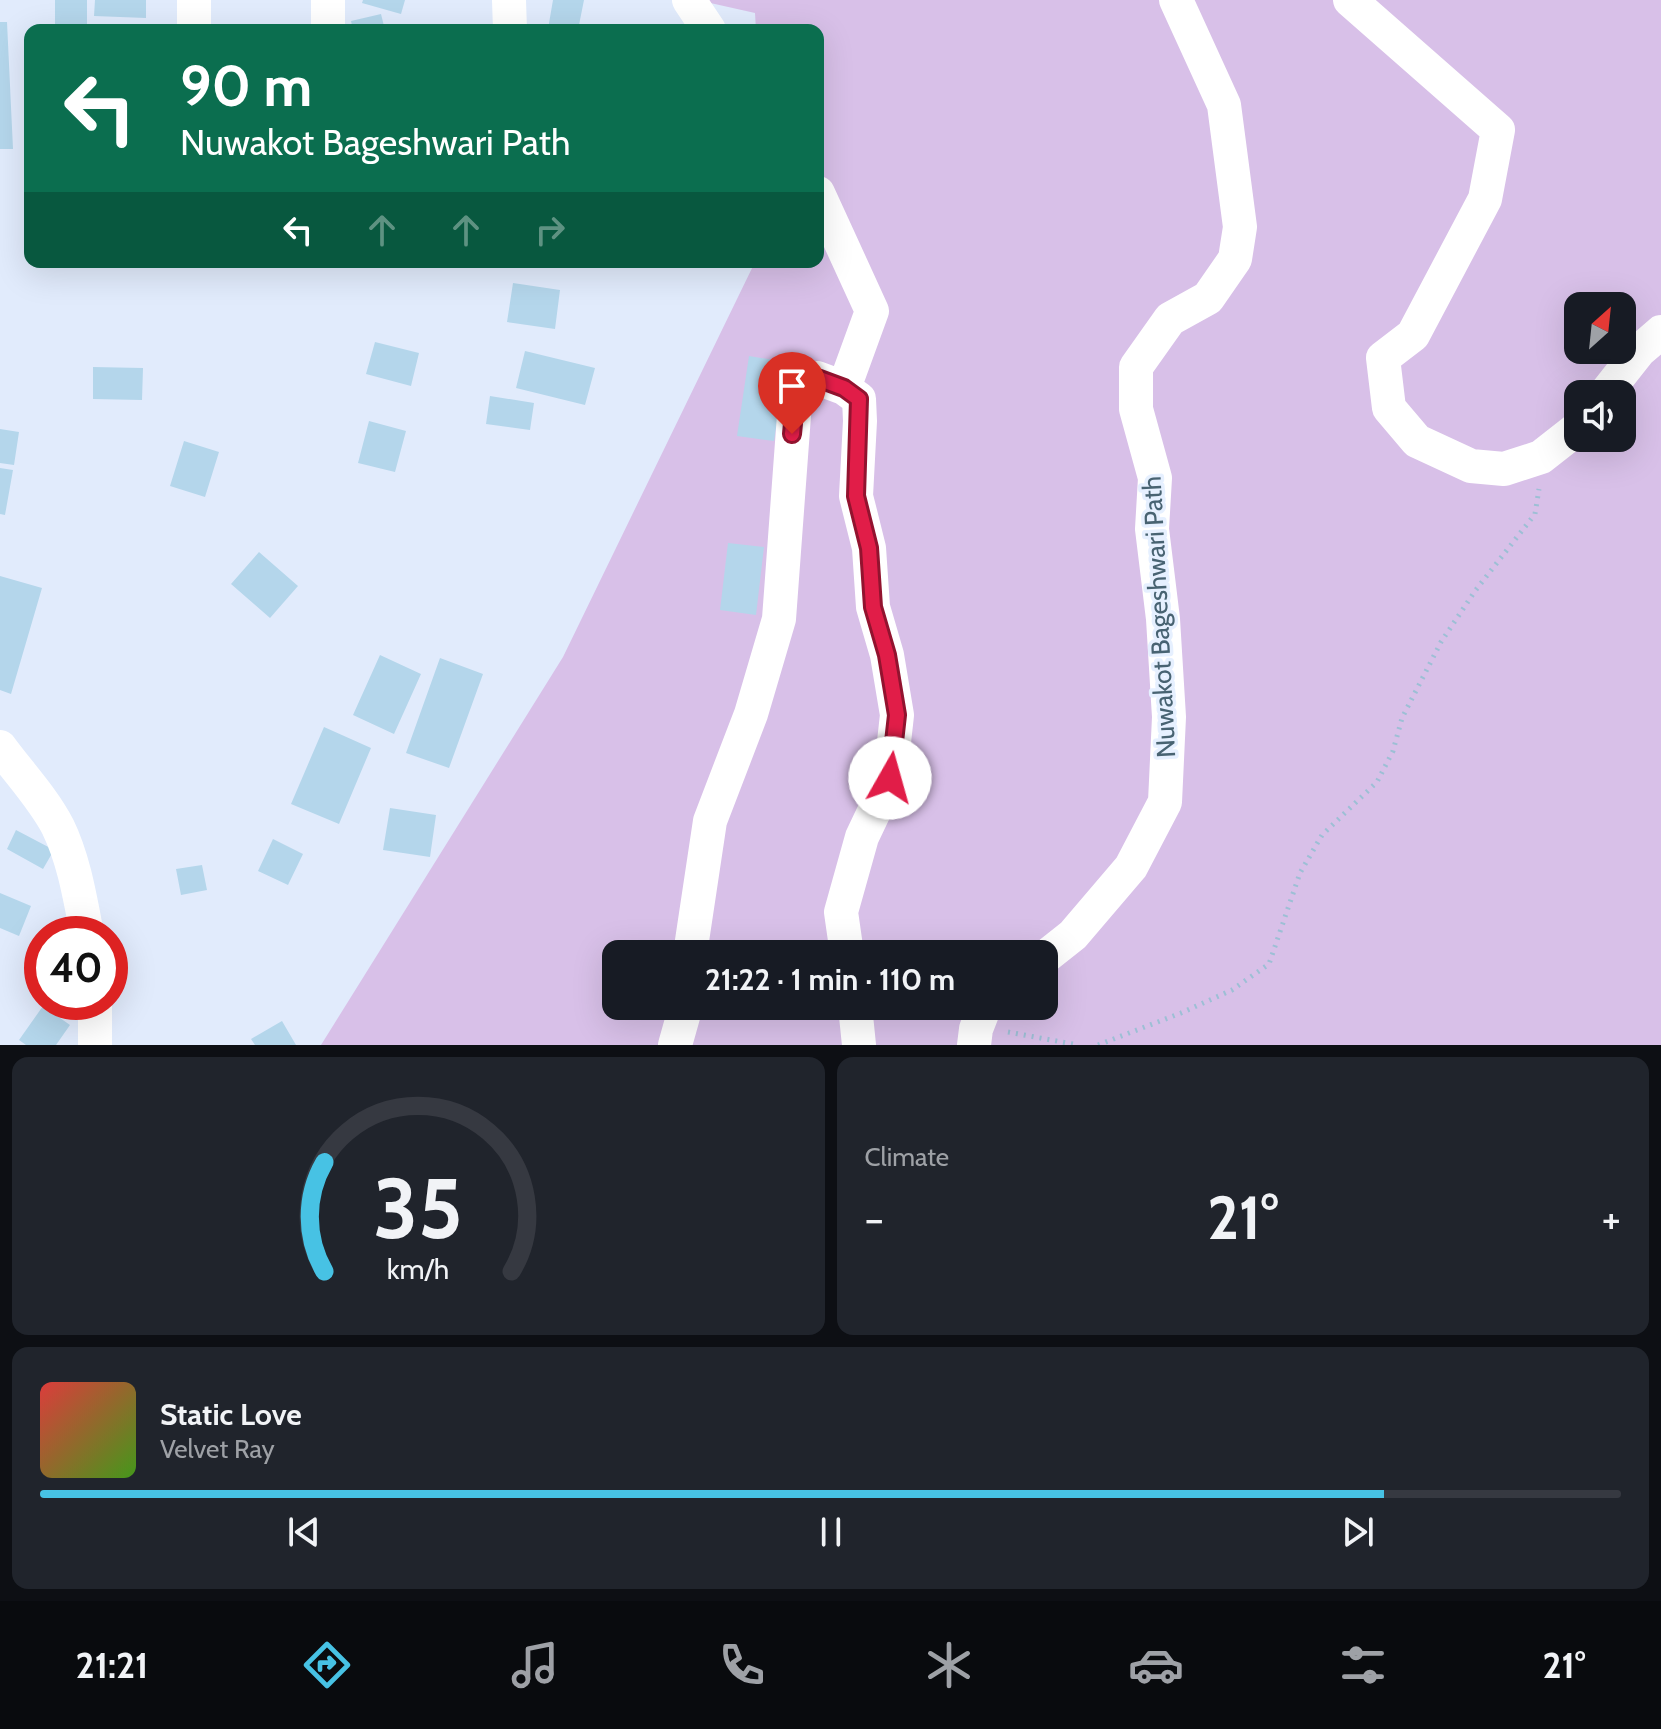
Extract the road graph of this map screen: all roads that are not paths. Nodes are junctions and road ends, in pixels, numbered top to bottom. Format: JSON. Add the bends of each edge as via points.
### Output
{"nodes":[{"id":1,"x":194,"y":0,"type":"edge"},
{"id":2,"x":328,"y":0,"type":"edge"},
{"id":3,"x":509,"y":0,"type":"edge"},
{"id":4,"x":689,"y":0,"type":"edge"},
{"id":5,"x":1176,"y":0,"type":"edge"},
{"id":6,"x":1350,"y":0,"type":"edge"},
{"id":7,"x":194,"y":24,"type":"edge"},
{"id":8,"x":328,"y":24,"type":"edge"},
{"id":9,"x":510,"y":24,"type":"edge"},
{"id":10,"x":705,"y":24,"type":"edge"},
{"id":11,"x":824,"y":206,"type":"edge"},
{"id":12,"x":1661,"y":332,"type":"edge"},
{"id":13,"x":1616,"y":380,"type":"edge"},
{"id":14,"x":844,"y":388,"type":"junction"},
{"id":15,"x":1564,"y":439,"type":"edge"},
{"id":16,"x":0,"y":747,"type":"edge"},
{"id":17,"x":83,"y":916,"type":"edge"},
{"id":18,"x":692,"y":940,"type":"edge"},
{"id":19,"x":845,"y":940,"type":"edge"},
{"id":20,"x":1058,"y":947,"type":"edge"},
{"id":21,"x":95,"y":1020,"type":"edge"},
{"id":22,"x":682,"y":1020,"type":"edge"},
{"id":23,"x":856,"y":1020,"type":"edge"},
{"id":24,"x":95,"y":1045,"type":"edge"},
{"id":25,"x":675,"y":1045,"type":"edge"},
{"id":26,"x":859,"y":1045,"type":"edge"}],
"edges":[{"from":1,"to":7,"type":"street"},
{"from":2,"to":8,"type":"street"},
{"from":3,"to":9,"type":"street"},
{"from":4,"to":10,"type":"street"},
{"from":5,"to":20,"type":"street","name":"Nuwakot Bageshwari Path","via":[[1224,105],[1240,227],[1235,259],[1208,298],[1170,319],[1136,367],[1136,409],[1155,478],[1152,529],[1169,717],[1165,802],[1131,867]]},
{"from":6,"to":15,"type":"street","via":[[1498,130],[1485,199],[1413,335],[1383,358],[1389,408],[1417,441],[1471,466],[1504,469],[1541,457]]},
{"from":11,"to":14,"type":"street","via":[[872,311]]},
{"from":12,"to":13,"type":"street"},
{"from":14,"to":18,"type":"street","via":[[817,378],[795,402],[779,619],[751,714],[710,821]]},
{"from":14,"to":19,"type":"street","via":[[859,399],[856,496],[897,715],[890,778],[862,837],[841,912]]},
{"from":16,"to":17,"type":"street","via":[[58,827]]},
{"from":21,"to":24,"type":"street"},
{"from":22,"to":25,"type":"street"},
{"from":23,"to":26,"type":"street"}]}
